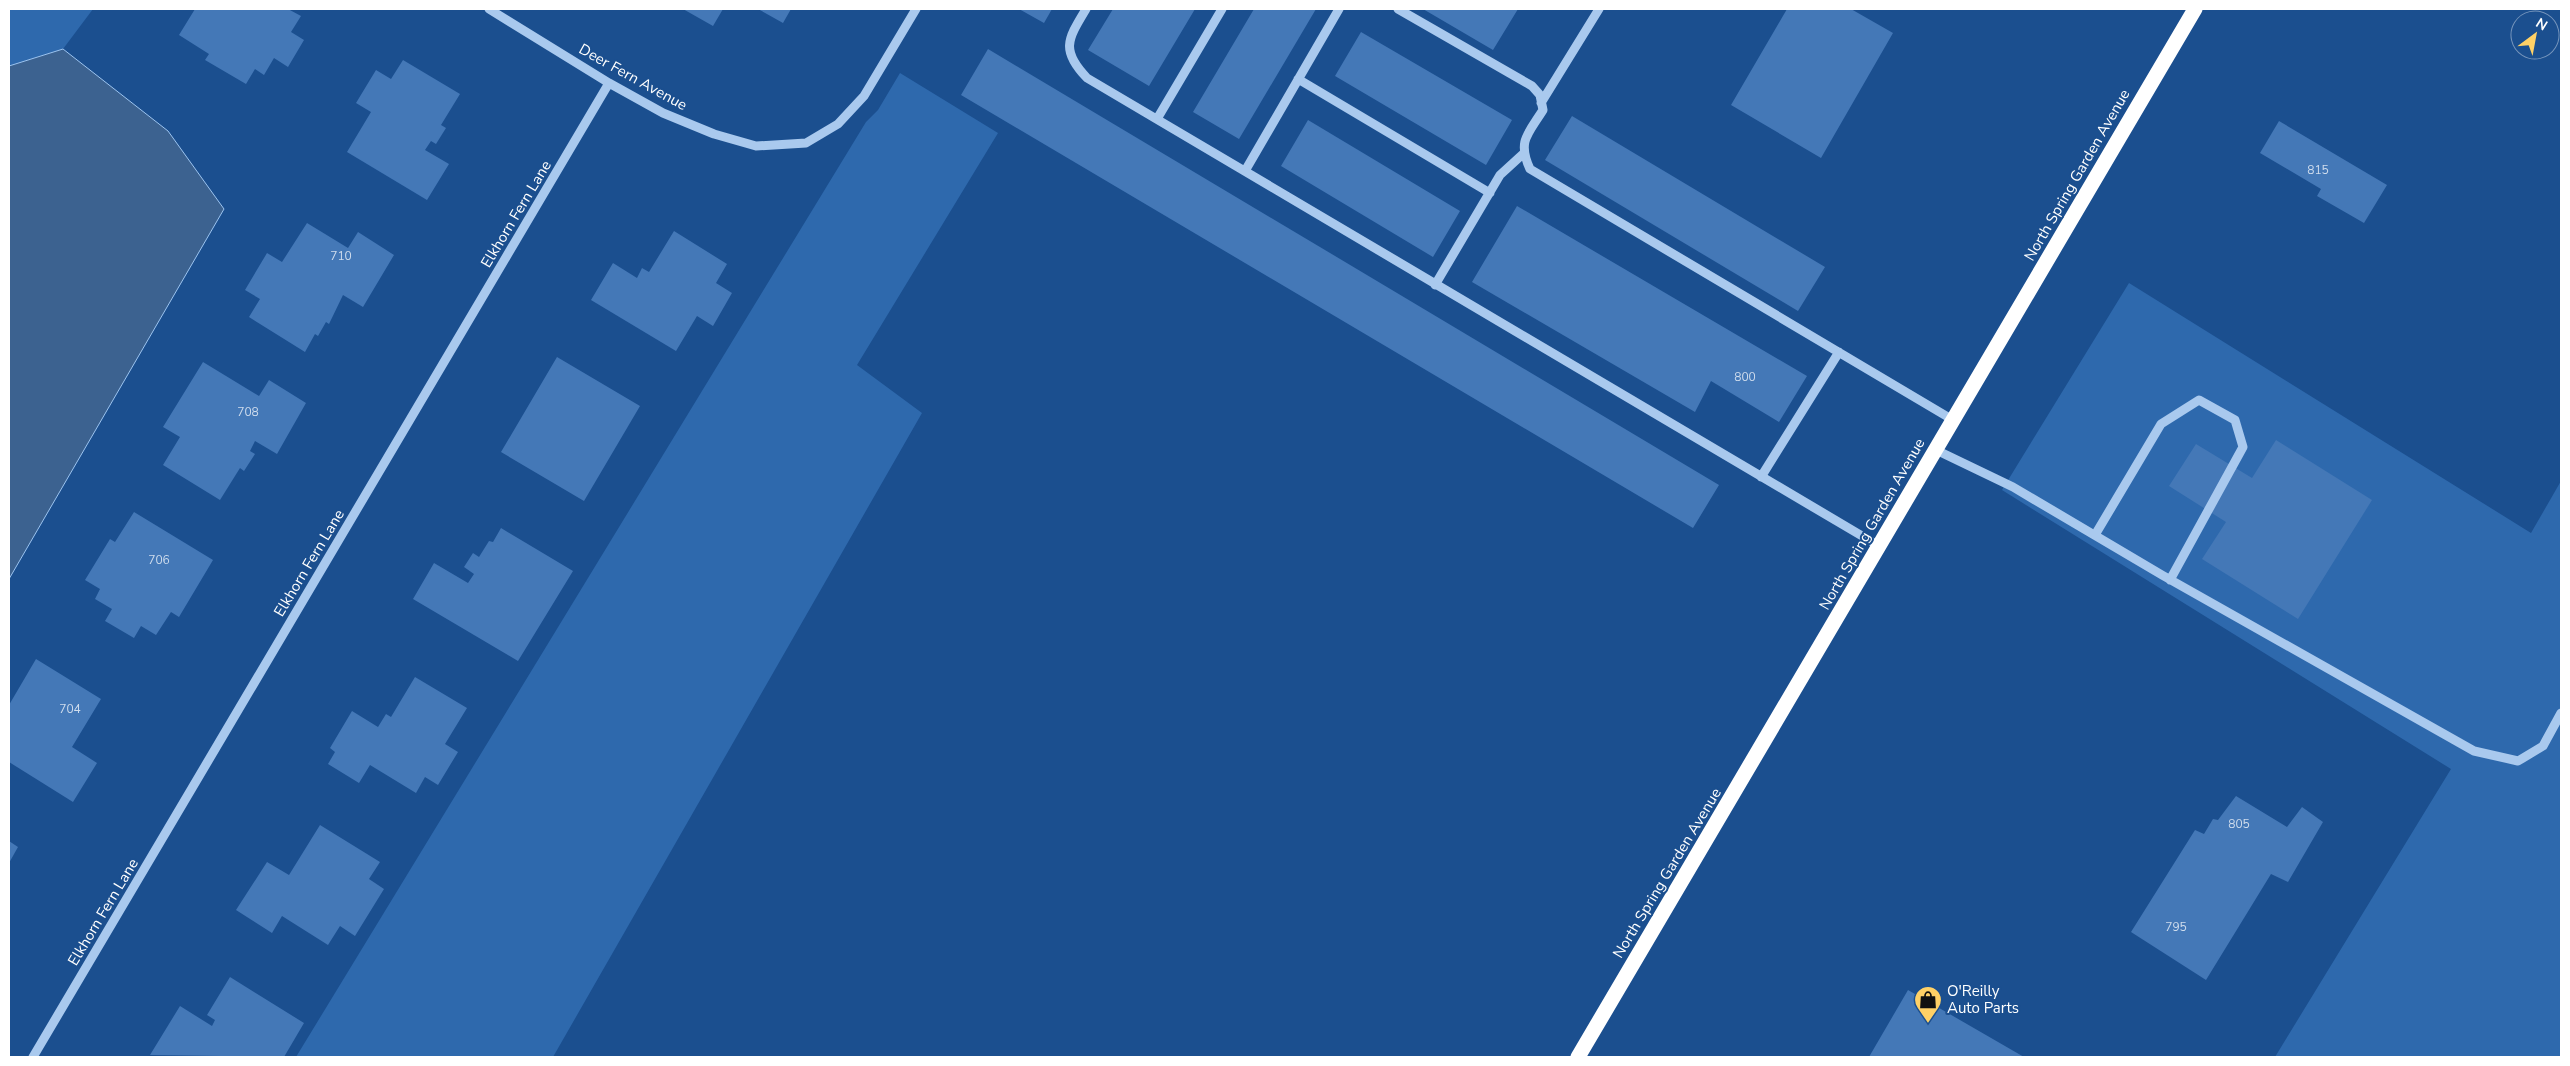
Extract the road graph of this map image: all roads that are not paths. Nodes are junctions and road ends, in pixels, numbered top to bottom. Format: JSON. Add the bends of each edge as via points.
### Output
{"nodes":[{"id":1,"x":489,"y":9,"type":"edge"},
{"id":2,"x":916,"y":9,"type":"edge"},
{"id":3,"x":1086,"y":9,"type":"edge"},
{"id":4,"x":1222,"y":9,"type":"edge"},
{"id":5,"x":1340,"y":9,"type":"edge"},
{"id":6,"x":1398,"y":9,"type":"edge"},
{"id":7,"x":1599,"y":9,"type":"edge"},
{"id":8,"x":2196,"y":9,"type":"edge"},
{"id":9,"x":1298,"y":79,"type":"junction"},
{"id":10,"x":609,"y":83,"type":"junction"},
{"id":11,"x":1541,"y":103,"type":"junction"},
{"id":12,"x":1157,"y":120,"type":"junction"},
{"id":13,"x":1523,"y":154,"type":"junction"},
{"id":14,"x":1245,"y":171,"type":"junction"},
{"id":15,"x":1490,"y":193,"type":"junction"},
{"id":16,"x":1436,"y":284,"type":"junction"},
{"id":17,"x":1838,"y":352,"type":"junction"},
{"id":18,"x":1953,"y":420,"type":"junction"},
{"id":19,"x":1936,"y":450,"type":"junction"},
{"id":20,"x":1761,"y":477,"type":"junction"},
{"id":21,"x":2095,"y":535,"type":"junction"},
{"id":22,"x":1879,"y":546,"type":"junction"},
{"id":23,"x":2170,"y":580,"type":"junction"},
{"id":24,"x":2561,"y":713,"type":"edge"},
{"id":25,"x":33,"y":1057,"type":"edge"},
{"id":26,"x":1578,"y":1057,"type":"edge"}],
"edges":[{"from":1,"to":10,"type":"street","name":"Deer Fern Avenue"},
{"from":2,"to":10,"type":"street","name":"Deer Fern Avenue","via":[[864,96],[838,124],[806,143],[756,146],[714,134],[663,113]]},
{"from":3,"to":12,"type":"street","via":[[1070,35],[1069,54],[1074,65],[1087,78]]},
{"from":4,"to":12,"type":"street"},
{"from":5,"to":9,"type":"street"},
{"from":6,"to":11,"type":"street","via":[[1532,86],[1540,95]]},
{"from":7,"to":11,"type":"street"},
{"from":8,"to":18,"type":"highway","name":"North Spring Garden Avenue"},
{"from":9,"to":14,"type":"street"},
{"from":9,"to":15,"type":"street"},
{"from":10,"to":25,"type":"street","name":"Elkhorn Fern Lane"},
{"from":11,"to":13,"type":"street","via":[[1543,110],[1525,140]]},
{"from":12,"to":14,"type":"street"},
{"from":13,"to":15,"type":"street","via":[[1500,175]]},
{"from":13,"to":17,"type":"street","via":[[1530,169]]},
{"from":14,"to":16,"type":"street"},
{"from":15,"to":16,"type":"street"},
{"from":16,"to":20,"type":"street"},
{"from":17,"to":18,"type":"street"},
{"from":17,"to":20,"type":"street"},
{"from":18,"to":19,"type":"highway","name":"North Spring Garden Avenue"},
{"from":19,"to":21,"type":"street","via":[[2013,487]]},
{"from":19,"to":22,"type":"highway","name":"North Spring Garden Avenue"},
{"from":20,"to":22,"type":"street"},
{"from":21,"to":23,"type":"street"},
{"from":21,"to":23,"type":"street","via":[[2161,424],[2199,400],[2235,420],[2243,447]]},
{"from":22,"to":26,"type":"highway","name":"North Spring Garden Avenue"},
{"from":23,"to":24,"type":"street","via":[[2474,751],[2518,761],[2543,746]]}]}
